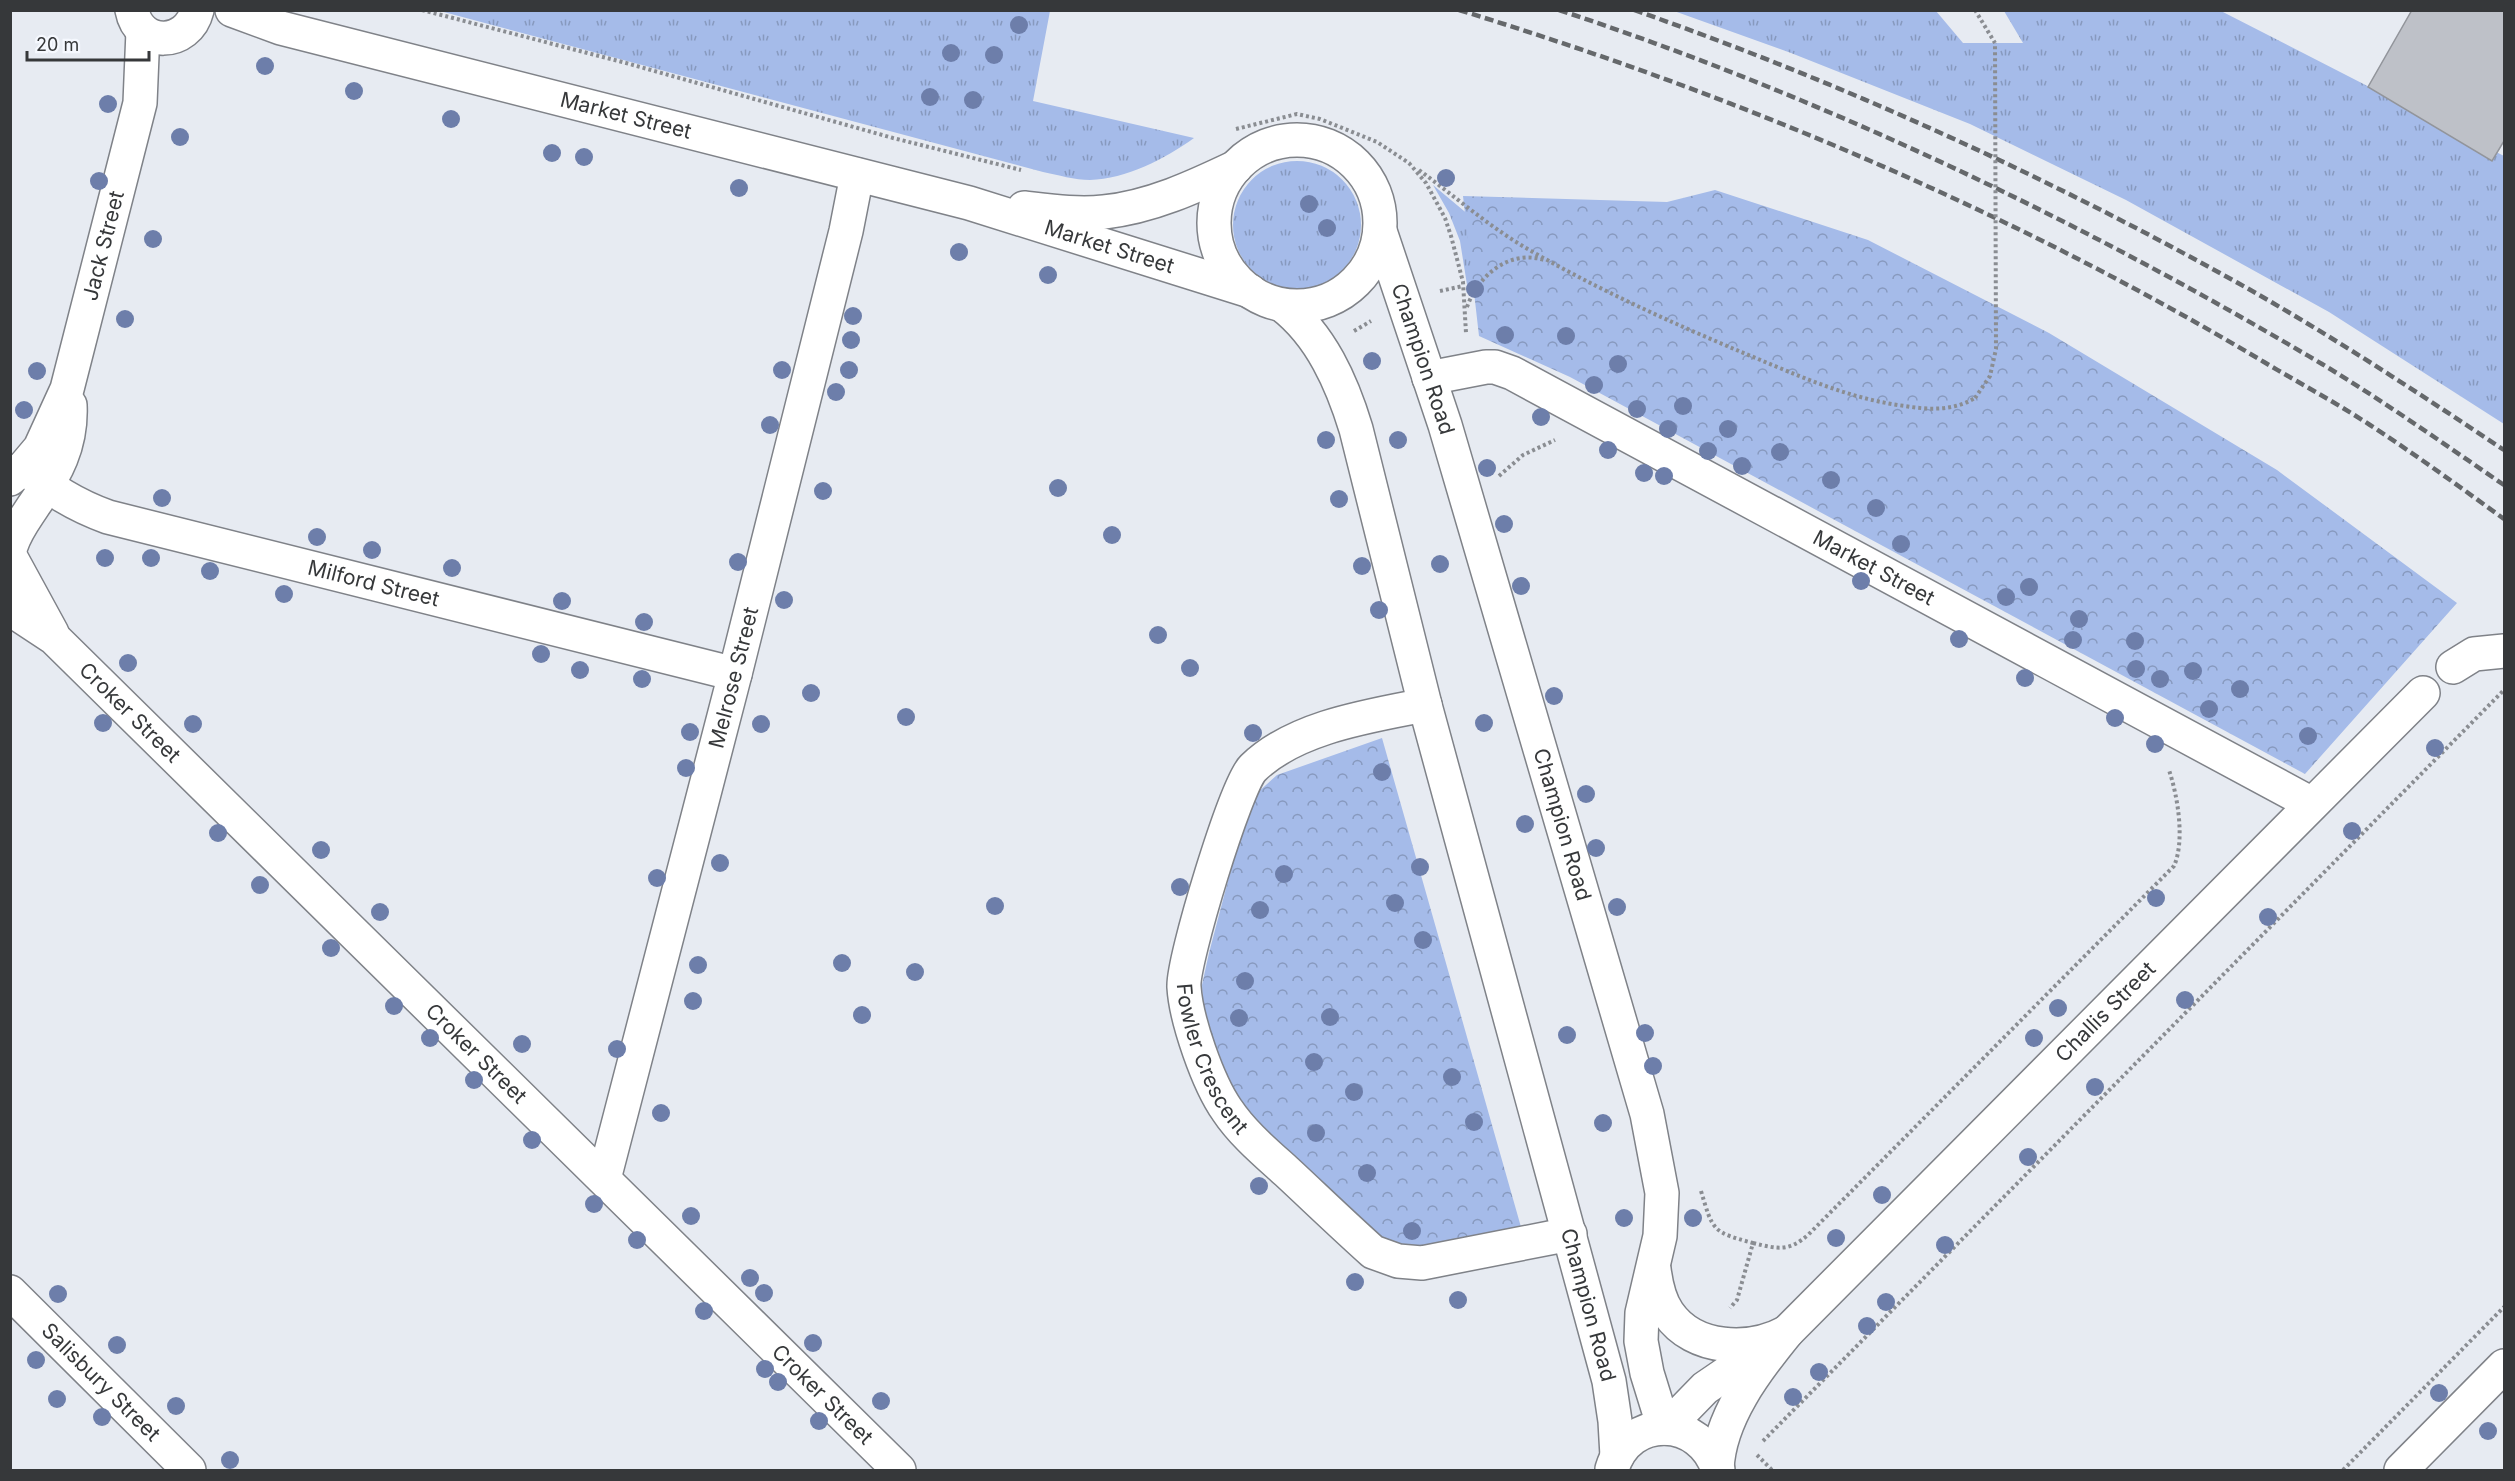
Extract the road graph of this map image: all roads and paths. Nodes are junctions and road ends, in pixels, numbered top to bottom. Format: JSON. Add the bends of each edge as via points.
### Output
{"nodes":[{"id":1,"x":232,"y":10,"type":"edge"},
{"id":2,"x":422,"y":10,"type":"edge"},
{"id":3,"x":1975,"y":10,"type":"edge"},
{"id":4,"x":132,"y":17,"type":"edge"},
{"id":5,"x":188,"y":24,"type":"edge"},
{"id":6,"x":281,"y":28,"type":"junction"},
{"id":7,"x":140,"y":103,"type":"junction"},
{"id":8,"x":1226,"y":132,"type":"dead end"},
{"id":9,"x":1409,"y":163,"type":"junction"},
{"id":10,"x":1236,"y":167,"type":"junction"},
{"id":11,"x":1032,"y":172,"type":"dead end"},
{"id":12,"x":857,"y":174,"type":"junction"},
{"id":13,"x":969,"y":203,"type":"junction"},
{"id":14,"x":1380,"y":231,"type":"junction"},
{"id":15,"x":1556,"y":264,"type":"junction"},
{"id":16,"x":1250,"y":291,"type":"junction"},
{"id":17,"x":1282,"y":305,"type":"junction"},
{"id":18,"x":1466,"y":309,"type":"junction"},
{"id":19,"x":1473,"y":368,"type":"junction"},
{"id":20,"x":1429,"y":378,"type":"junction"},
{"id":21,"x":1554,"y":435,"type":"dead end"},
{"id":22,"x":1499,"y":476,"type":"dead end"},
{"id":23,"x":27,"y":478,"type":"edge"},
{"id":24,"x":10,"y":538,"type":"edge"},
{"id":25,"x":11,"y":548,"type":"edge"},
{"id":26,"x":10,"y":556,"type":"edge"},
{"id":27,"x":10,"y":609,"type":"edge"},
{"id":28,"x":54,"y":638,"type":"junction"},
{"id":29,"x":2505,"y":651,"type":"edge"},
{"id":30,"x":2453,"y":667,"type":"dead end"},
{"id":31,"x":735,"y":674,"type":"junction"},
{"id":32,"x":2505,"y":690,"type":"edge"},
{"id":33,"x":2423,"y":693,"type":"dead end"},
{"id":34,"x":1425,"y":705,"type":"junction"},
{"id":35,"x":2166,"y":763,"type":"dead end"},
{"id":36,"x":2312,"y":804,"type":"junction"},
{"id":37,"x":604,"y":1179,"type":"junction"},
{"id":38,"x":1570,"y":1234,"type":"junction"},
{"id":39,"x":1753,"y":1244,"type":"dead end"},
{"id":40,"x":1654,"y":1265,"type":"junction"},
{"id":41,"x":10,"y":1292,"type":"edge"},
{"id":42,"x":2505,"y":1307,"type":"edge"},
{"id":43,"x":1787,"y":1332,"type":"junction"},
{"id":44,"x":2505,"y":1366,"type":"edge"},
{"id":45,"x":1665,"y":1428,"type":"junction"},
{"id":46,"x":1760,"y":1444,"type":"dead end"},
{"id":47,"x":1753,"y":1451,"type":"dead end"},
{"id":48,"x":1614,"y":1463,"type":"edge"},
{"id":49,"x":189,"y":1470,"type":"edge"},
{"id":50,"x":898,"y":1470,"type":"edge"},
{"id":51,"x":1718,"y":1470,"type":"edge"},
{"id":52,"x":1772,"y":1470,"type":"edge"},
{"id":53,"x":2343,"y":1470,"type":"edge"},
{"id":54,"x":2401,"y":1470,"type":"edge"}],
"edges":[{"from":1,"to":6,"type":"street","name":"Market Street"},
{"from":2,"to":11,"type":"path","via":[[892,138]]},
{"from":3,"to":15,"type":"path","bridge":true,"via":[[1995,43],[1996,349],[1990,376],[1975,398],[1955,407],[1926,408],[1824,386],[1697,333]]},
{"from":4,"to":5,"type":"street","name":"Market Street","via":[[153,37],[165,39]]},
{"from":4,"to":7,"type":"street","name":"Jack Street"},
{"from":5,"to":6,"type":"street","name":"Market Street"},
{"from":5,"to":7,"type":"street","name":"Jack Street"},
{"from":6,"to":12,"type":"street","name":"Market Street"},
{"from":7,"to":23,"type":"street","name":"Jack Street","via":[[67,389],[71,417],[67,443],[60,464]]},
{"from":8,"to":9,"type":"path","via":[[1297,114],[1342,126]]},
{"from":9,"to":15,"type":"path","via":[[1483,220]]},
{"from":9,"to":18,"type":"path","via":[[1420,174],[1445,218]]},
{"from":10,"to":13,"type":"street","name":"Market Street","via":[[1157,201],[1101,213]]},
{"from":10,"to":14,"type":"street","via":[[1261,148],[1283,141],[1307,141],[1329,147],[1349,159],[1365,176],[1376,196]]},
{"from":10,"to":16,"type":"street","via":[[1216,201],[1215,239],[1224,263]]},
{"from":12,"to":13,"type":"street","name":"Market Street"},
{"from":12,"to":31,"type":"street","name":"Melrose Street"},
{"from":13,"to":16,"type":"street","name":"Market Street"},
{"from":14,"to":17,"type":"street","via":[[1368,268],[1347,290],[1311,306]]},
{"from":14,"to":20,"type":"street","name":"Champion Road"},
{"from":15,"to":18,"type":"path","via":[[1526,256],[1500,265],[1479,284]]},
{"from":16,"to":17,"type":"street"},
{"from":17,"to":34,"type":"street","name":"Champion Road","via":[[1322,350],[1352,416]]},
{"from":18,"to":19,"type":"path"},
{"from":19,"to":20,"type":"street","name":"Market Street"},
{"from":19,"to":36,"type":"street","name":"Market Street","via":[[1495,367],[1521,377]]},
{"from":20,"to":40,"type":"street","name":"Champion Road","via":[[1647,1114],[1662,1192]]},
{"from":21,"to":22,"type":"path","via":[[1564,441],[1542,444]]},
{"from":23,"to":25,"type":"street","name":"Jack Street","via":[[20,525]]},
{"from":23,"to":31,"type":"street","name":"Milford Street","via":[[73,503],[117,520]]},
{"from":24,"to":25,"type":"street"},
{"from":26,"to":28,"type":"street","name":"Croker Street"},
{"from":27,"to":28,"type":"street","name":"Croker Street"},
{"from":28,"to":37,"type":"street","name":"Croker Street"},
{"from":29,"to":30,"type":"street","via":[[2474,654]]},
{"from":31,"to":37,"type":"street","name":"Melrose Street"},
{"from":32,"to":46,"type":"path"},
{"from":33,"to":36,"type":"street","name":"Challis Street"},
{"from":34,"to":38,"type":"street","name":"Champion Road"},
{"from":34,"to":38,"type":"street","name":"Fowler Crescent","via":[[1339,723],[1274,750],[1251,770],[1236,798],[1189,953],[1184,986],[1191,1022],[1210,1078],[1227,1110],[1253,1140],[1373,1252],[1398,1261],[1422,1263]]},
{"from":35,"to":39,"type":"path","via":[[2181,833],[2174,866],[1808,1235],[1795,1246],[1778,1249]]},
{"from":36,"to":43,"type":"street","name":"Challis Street"},
{"from":37,"to":50,"type":"street","name":"Croker Street"},
{"from":38,"to":48,"type":"street","name":"Champion Road","via":[[1609,1381],[1616,1430]]},
{"from":40,"to":43,"type":"street","via":[[1663,1306],[1686,1330],[1704,1339],[1737,1346],[1763,1342]]},
{"from":40,"to":45,"type":"street","name":"Champion Road","via":[[1642,1313],[1641,1341]]},
{"from":41,"to":49,"type":"street","name":"Salisbury Street"},
{"from":42,"to":53,"type":"path"},
{"from":43,"to":45,"type":"street","name":"Challis Street","via":[[1715,1381]]},
{"from":43,"to":51,"type":"street","name":"Challis Street","via":[[1732,1414],[1722,1440]]},
{"from":44,"to":54,"type":"street"},
{"from":45,"to":48,"type":"street","via":[[1636,1436]]},
{"from":45,"to":51,"type":"street","via":[[1699,1440]]},
{"from":47,"to":52,"type":"path"}]}
